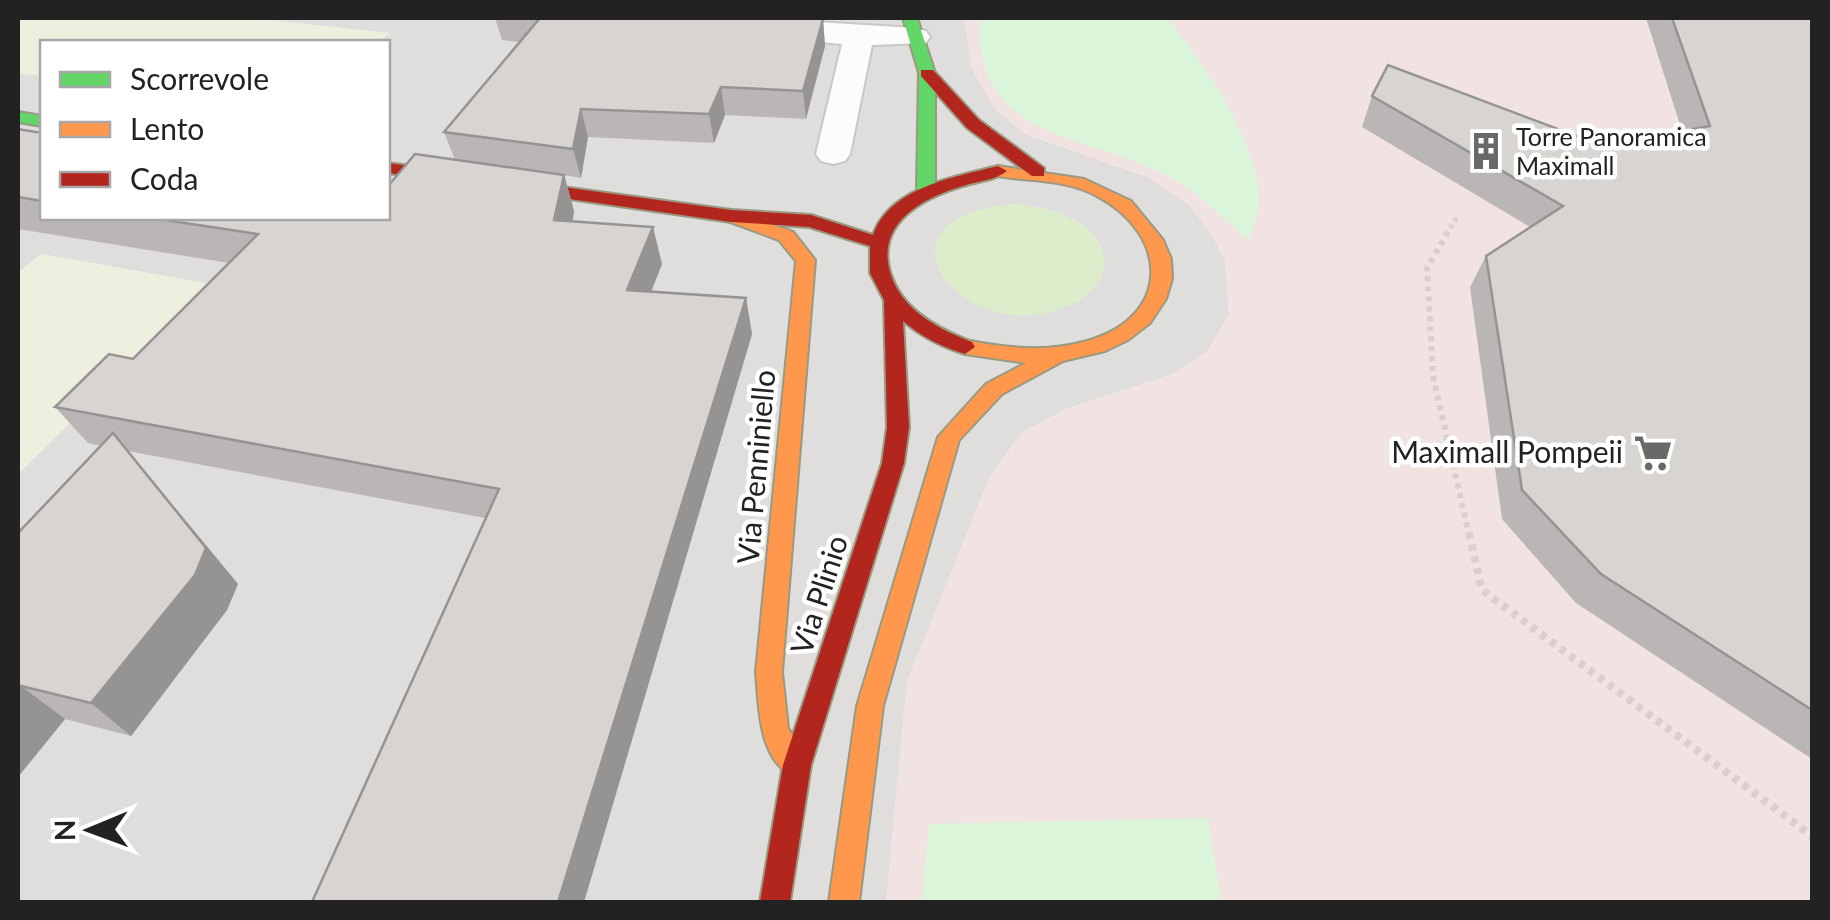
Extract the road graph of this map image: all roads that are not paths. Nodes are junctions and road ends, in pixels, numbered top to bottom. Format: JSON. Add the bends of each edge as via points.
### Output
{"nodes":[{"id":1,"x":656,"y":18,"type":"edge"},
{"id":2,"x":913,"y":27,"type":"edge"},
{"id":3,"x":859,"y":36,"type":"junction"},
{"id":4,"x":927,"y":73,"type":"junction"},
{"id":5,"x":832,"y":154,"type":"dead end"},
{"id":6,"x":390,"y":168,"type":"edge"},
{"id":7,"x":1038,"y":172,"type":"junction"},
{"id":8,"x":926,"y":189,"type":"junction"},
{"id":9,"x":731,"y":216,"type":"junction"},
{"id":10,"x":877,"y":242,"type":"junction"},
{"id":11,"x":892,"y":304,"type":"junction"},
{"id":12,"x":1056,"y":357,"type":"junction"},
{"id":13,"x":798,"y":765,"type":"junction"},
{"id":14,"x":775,"y":902,"type":"edge"},
{"id":15,"x":844,"y":902,"type":"edge"}],
"edges":[{"from":1,"to":3,"type":"lane"},
{"from":2,"to":3,"type":"lane"},
{"from":2,"to":4,"type":"main road"},
{"from":3,"to":5,"type":"lane"},
{"from":4,"to":7,"type":"main road","via":[[973,124]]},
{"from":4,"to":8,"type":"main road"},
{"from":6,"to":9,"type":"main road","name":"Via Penniniello"},
{"from":7,"to":8,"type":"main road","via":[[959,176]]},
{"from":7,"to":12,"type":"main road","via":[[1113,196],[1141,218],[1165,272],[1157,301],[1135,327],[1100,346]]},
{"from":8,"to":10,"type":"main road","via":[[886,221]]},
{"from":9,"to":10,"type":"main road","name":"Via Penniniello","via":[[811,220]]},
{"from":9,"to":13,"type":"main road","name":"Via Penniniello","via":[[792,238],[806,260],[769,672],[775,732]]},
{"from":10,"to":11,"type":"main road","name":"Via Plinio","via":[[876,273]]},
{"from":11,"to":12,"type":"main road","via":[[921,329],[960,348]]},
{"from":11,"to":13,"type":"main road","name":"Via Plinio","via":[[898,428],[893,463]]},
{"from":12,"to":15,"type":"main road","via":[[994,390],[949,437],[870,706]]},
{"from":13,"to":14,"type":"main road","name":"Via Plinio"}]}
